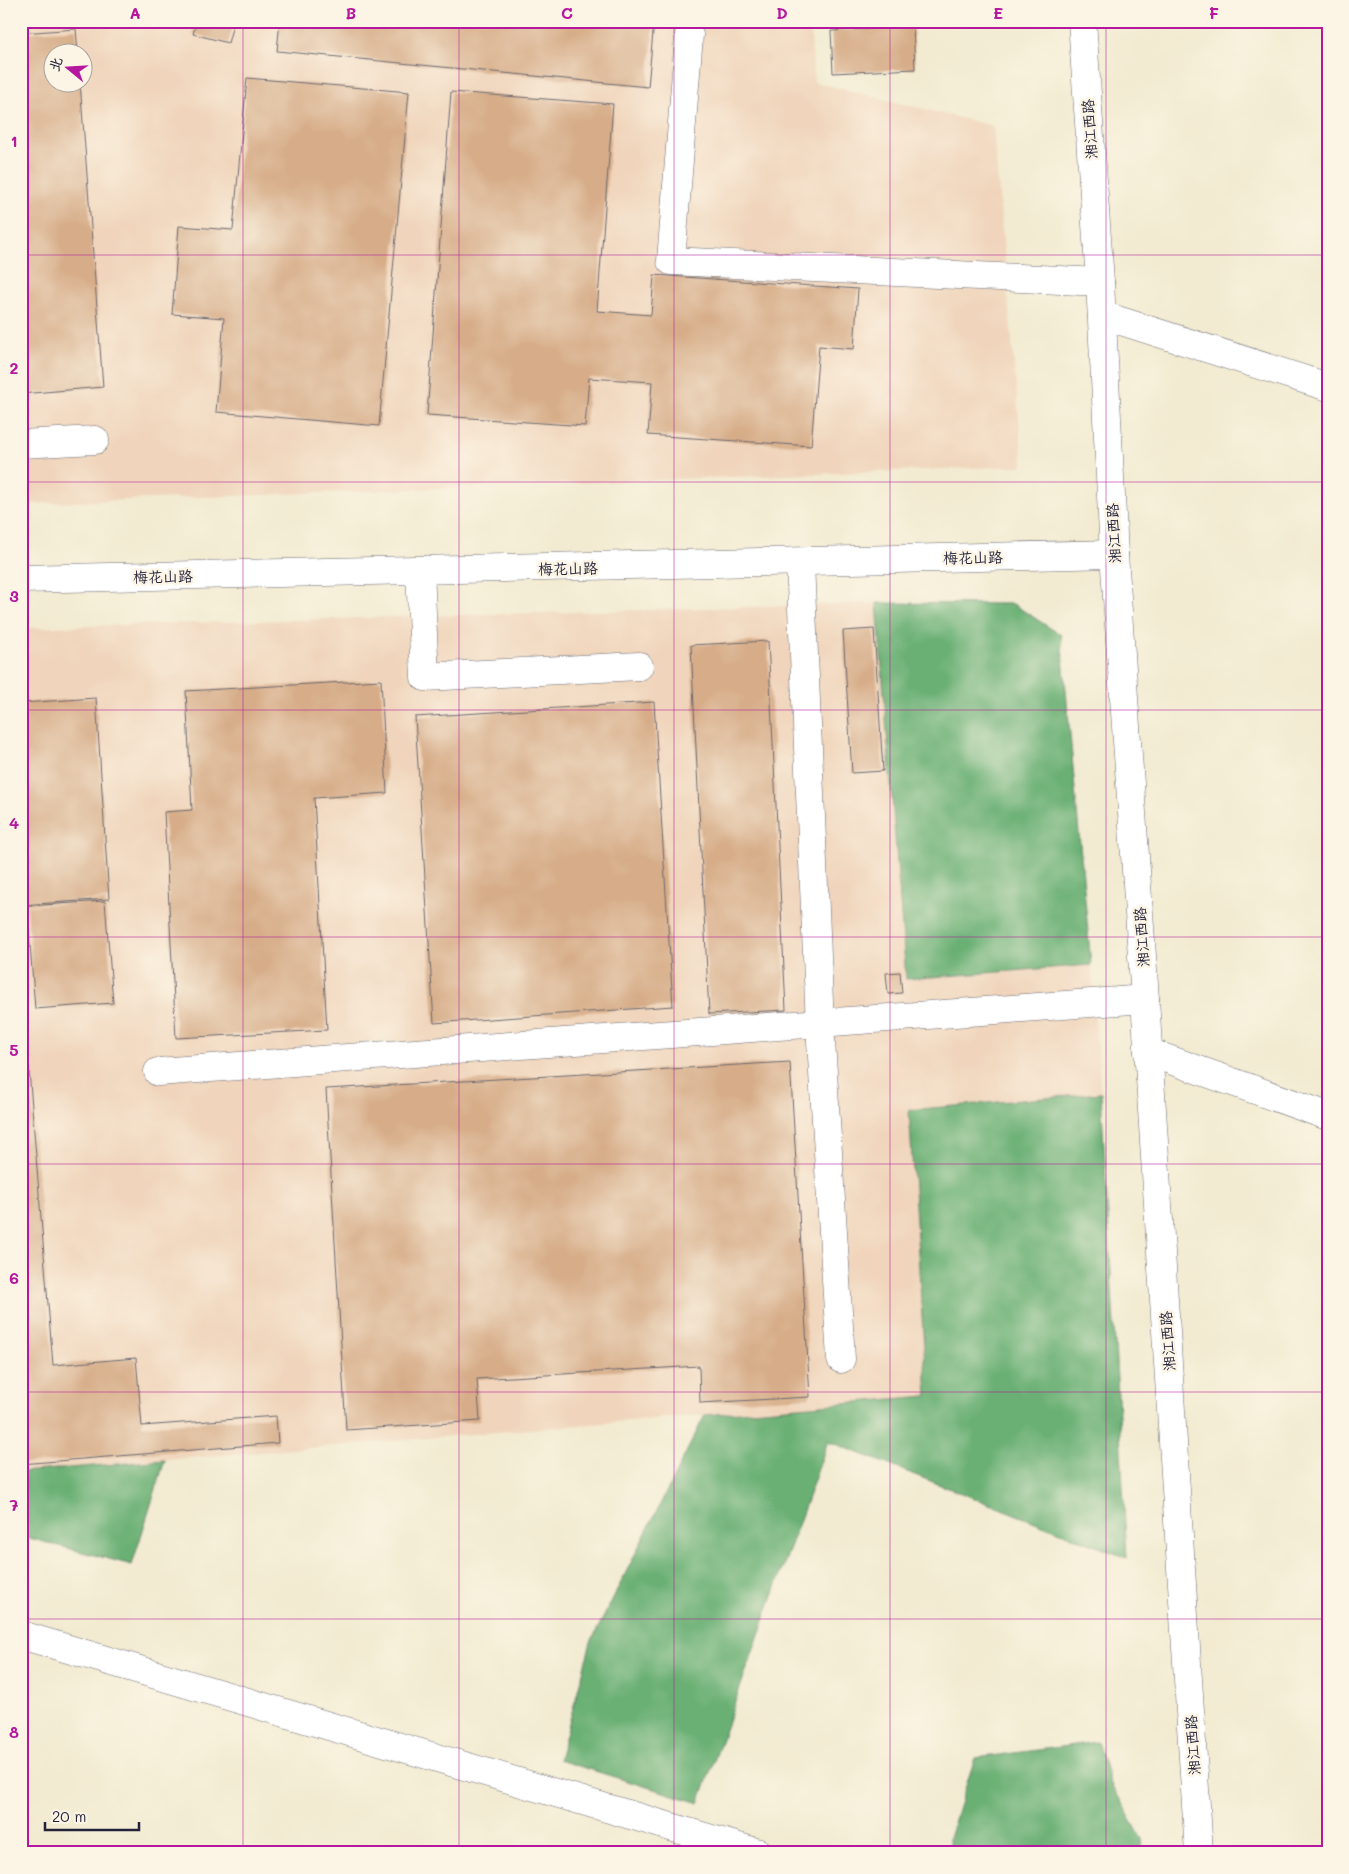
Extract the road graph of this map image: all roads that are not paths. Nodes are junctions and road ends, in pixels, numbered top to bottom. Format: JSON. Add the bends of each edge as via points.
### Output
{"nodes":[{"id":1,"x":1082,"y":21,"type":"edge"},
{"id":2,"x":689,"y":36,"type":"dead end"},
{"id":3,"x":1100,"y":282,"type":"junction"},
{"id":4,"x":1102,"y":315,"type":"junction"},
{"id":5,"x":1328,"y":387,"type":"edge"},
{"id":6,"x":95,"y":440,"type":"dead end"},
{"id":7,"x":21,"y":444,"type":"edge"},
{"id":8,"x":1114,"y":554,"type":"junction"},
{"id":9,"x":800,"y":562,"type":"junction"},
{"id":10,"x":420,"y":571,"type":"junction"},
{"id":11,"x":21,"y":579,"type":"edge"},
{"id":12,"x":639,"y":666,"type":"dead end"},
{"id":13,"x":1145,"y":999,"type":"junction"},
{"id":14,"x":820,"y":1025,"type":"junction"},
{"id":15,"x":1148,"y":1052,"type":"junction"},
{"id":16,"x":158,"y":1072,"type":"dead end"},
{"id":17,"x":1328,"y":1116,"type":"edge"},
{"id":18,"x":841,"y":1359,"type":"dead end"},
{"id":19,"x":21,"y":1635,"type":"edge"},
{"id":20,"x":760,"y":1853,"type":"edge"},
{"id":21,"x":1199,"y":1853,"type":"edge"}],
"edges":[{"from":1,"to":3,"type":"street","name":"湘江西路"},
{"from":2,"to":3,"type":"street","via":[[671,261]]},
{"from":3,"to":4,"type":"street","name":"湘江西路"},
{"from":4,"to":5,"type":"street"},
{"from":4,"to":8,"type":"street","name":"湘江西路"},
{"from":6,"to":7,"type":"street"},
{"from":8,"to":9,"type":"street","name":"梅花山路"},
{"from":8,"to":13,"type":"street","name":"湘江西路"},
{"from":9,"to":10,"type":"street","name":"梅花山路"},
{"from":9,"to":14,"type":"street"},
{"from":10,"to":11,"type":"street","name":"梅花山路"},
{"from":10,"to":12,"type":"street","via":[[425,677]]},
{"from":13,"to":14,"type":"street"},
{"from":13,"to":15,"type":"street","name":"湘江西路"},
{"from":14,"to":16,"type":"street"},
{"from":14,"to":18,"type":"street"},
{"from":15,"to":17,"type":"street"},
{"from":15,"to":21,"type":"street","name":"湘江西路"},
{"from":19,"to":20,"type":"street"}]}
